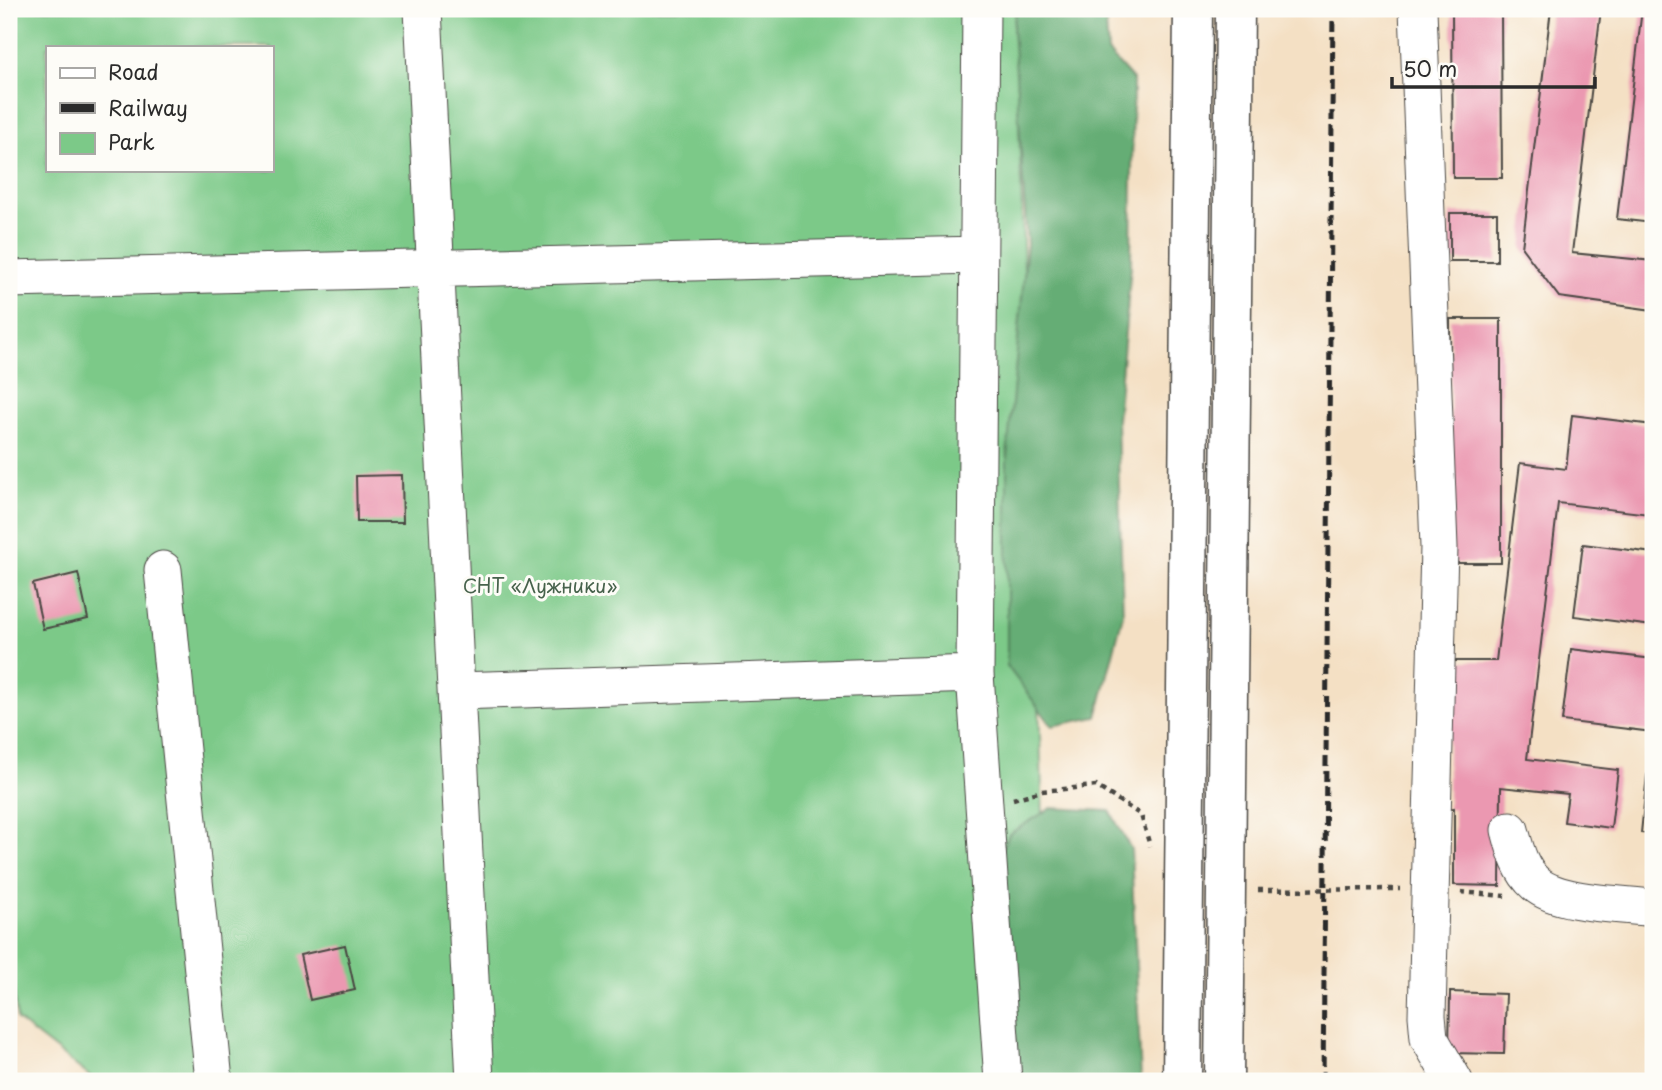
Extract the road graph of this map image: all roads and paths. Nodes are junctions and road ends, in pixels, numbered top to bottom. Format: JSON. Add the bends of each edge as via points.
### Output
{"nodes":[{"id":1,"x":423,"y":9,"type":"edge"},
{"id":2,"x":981,"y":9,"type":"edge"},
{"id":3,"x":1193,"y":9,"type":"edge"},
{"id":4,"x":1235,"y":9,"type":"edge"},
{"id":5,"x":1418,"y":9,"type":"edge"},
{"id":6,"x":978,"y":255,"type":"junction"},
{"id":7,"x":436,"y":268,"type":"junction"},
{"id":8,"x":9,"y":279,"type":"edge"},
{"id":9,"x":163,"y":570,"type":"dead end"},
{"id":10,"x":975,"y":674,"type":"junction"},
{"id":11,"x":458,"y":691,"type":"junction"},
{"id":12,"x":1510,"y":830,"type":"dead end"},
{"id":13,"x":1653,"y":908,"type":"edge"},
{"id":14,"x":214,"y":1081,"type":"edge"},
{"id":15,"x":475,"y":1081,"type":"edge"},
{"id":16,"x":1003,"y":1081,"type":"edge"},
{"id":17,"x":1182,"y":1081,"type":"edge"},
{"id":18,"x":1224,"y":1081,"type":"edge"},
{"id":19,"x":1454,"y":1081,"type":"edge"}],
"edges":[{"from":1,"to":7,"type":"street"},
{"from":2,"to":6,"type":"street"},
{"from":3,"to":17,"type":"main road"},
{"from":4,"to":18,"type":"main road"},
{"from":5,"to":19,"type":"street","via":[[1438,547],[1427,1016],[1429,1038]]},
{"from":6,"to":7,"type":"street"},
{"from":6,"to":10,"type":"street"},
{"from":7,"to":8,"type":"street"},
{"from":7,"to":11,"type":"street"},
{"from":9,"to":14,"type":"street"},
{"from":10,"to":11,"type":"street"},
{"from":10,"to":16,"type":"street"},
{"from":11,"to":15,"type":"street"},
{"from":12,"to":13,"type":"street","via":[[1518,859],[1536,885],[1565,897]]}]}
